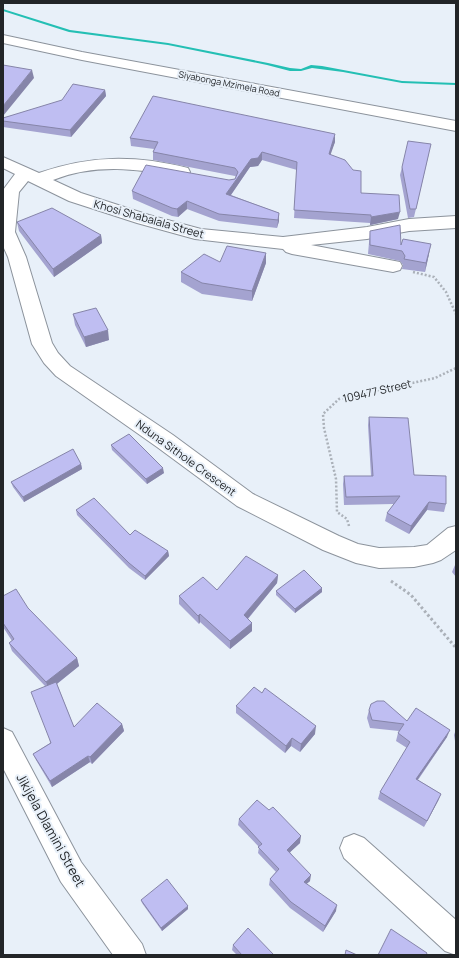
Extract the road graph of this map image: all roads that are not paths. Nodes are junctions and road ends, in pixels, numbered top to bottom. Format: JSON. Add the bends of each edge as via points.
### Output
{"nodes":[{"id":1,"x":3,"y":39,"type":"edge"},
{"id":2,"x":456,"y":126,"type":"edge"},
{"id":3,"x":3,"y":162,"type":"edge"},
{"id":4,"x":199,"y":175,"type":"edge"},
{"id":5,"x":31,"y":176,"type":"junction"},
{"id":6,"x":456,"y":222,"type":"edge"},
{"id":7,"x":5,"y":232,"type":"edge"},
{"id":8,"x":283,"y":243,"type":"junction"},
{"id":9,"x":394,"y":266,"type":"road end"},
{"id":10,"x":456,"y":535,"type":"edge"},
{"id":11,"x":3,"y":741,"type":"edge"},
{"id":12,"x":354,"y":848,"type":"dead end"},
{"id":13,"x":456,"y":940,"type":"edge"},
{"id":14,"x":131,"y":955,"type":"edge"}],
"edges":[{"from":1,"to":2,"type":"street","name":"Siyabonga Mzimela Road"},
{"from":3,"to":5,"type":"street","name":"Khosi Shabalala Street"},
{"from":4,"to":5,"type":"street","via":[[146,165],[121,164],[86,165]]},
{"from":5,"to":7,"type":"street","name":"Nduna Sithole Crescent","via":[[11,191]]},
{"from":5,"to":8,"type":"street","name":"Khosi Shabalala Street","via":[[75,197],[201,235]]},
{"from":6,"to":8,"type":"street","name":"Khosi Shabalala Street","via":[[409,225]]},
{"from":7,"to":10,"type":"street","name":"Nduna Sithole Crescent","via":[[18,257],[42,344],[51,358],[63,370],[245,500],[331,543],[356,553],[379,558],[414,557],[433,553]]},
{"from":8,"to":9,"type":"street","via":[[302,251]]},
{"from":11,"to":14,"type":"street","name":"Jikijela Dlamini Street","via":[[71,872]]},
{"from":12,"to":13,"type":"street"}]}
